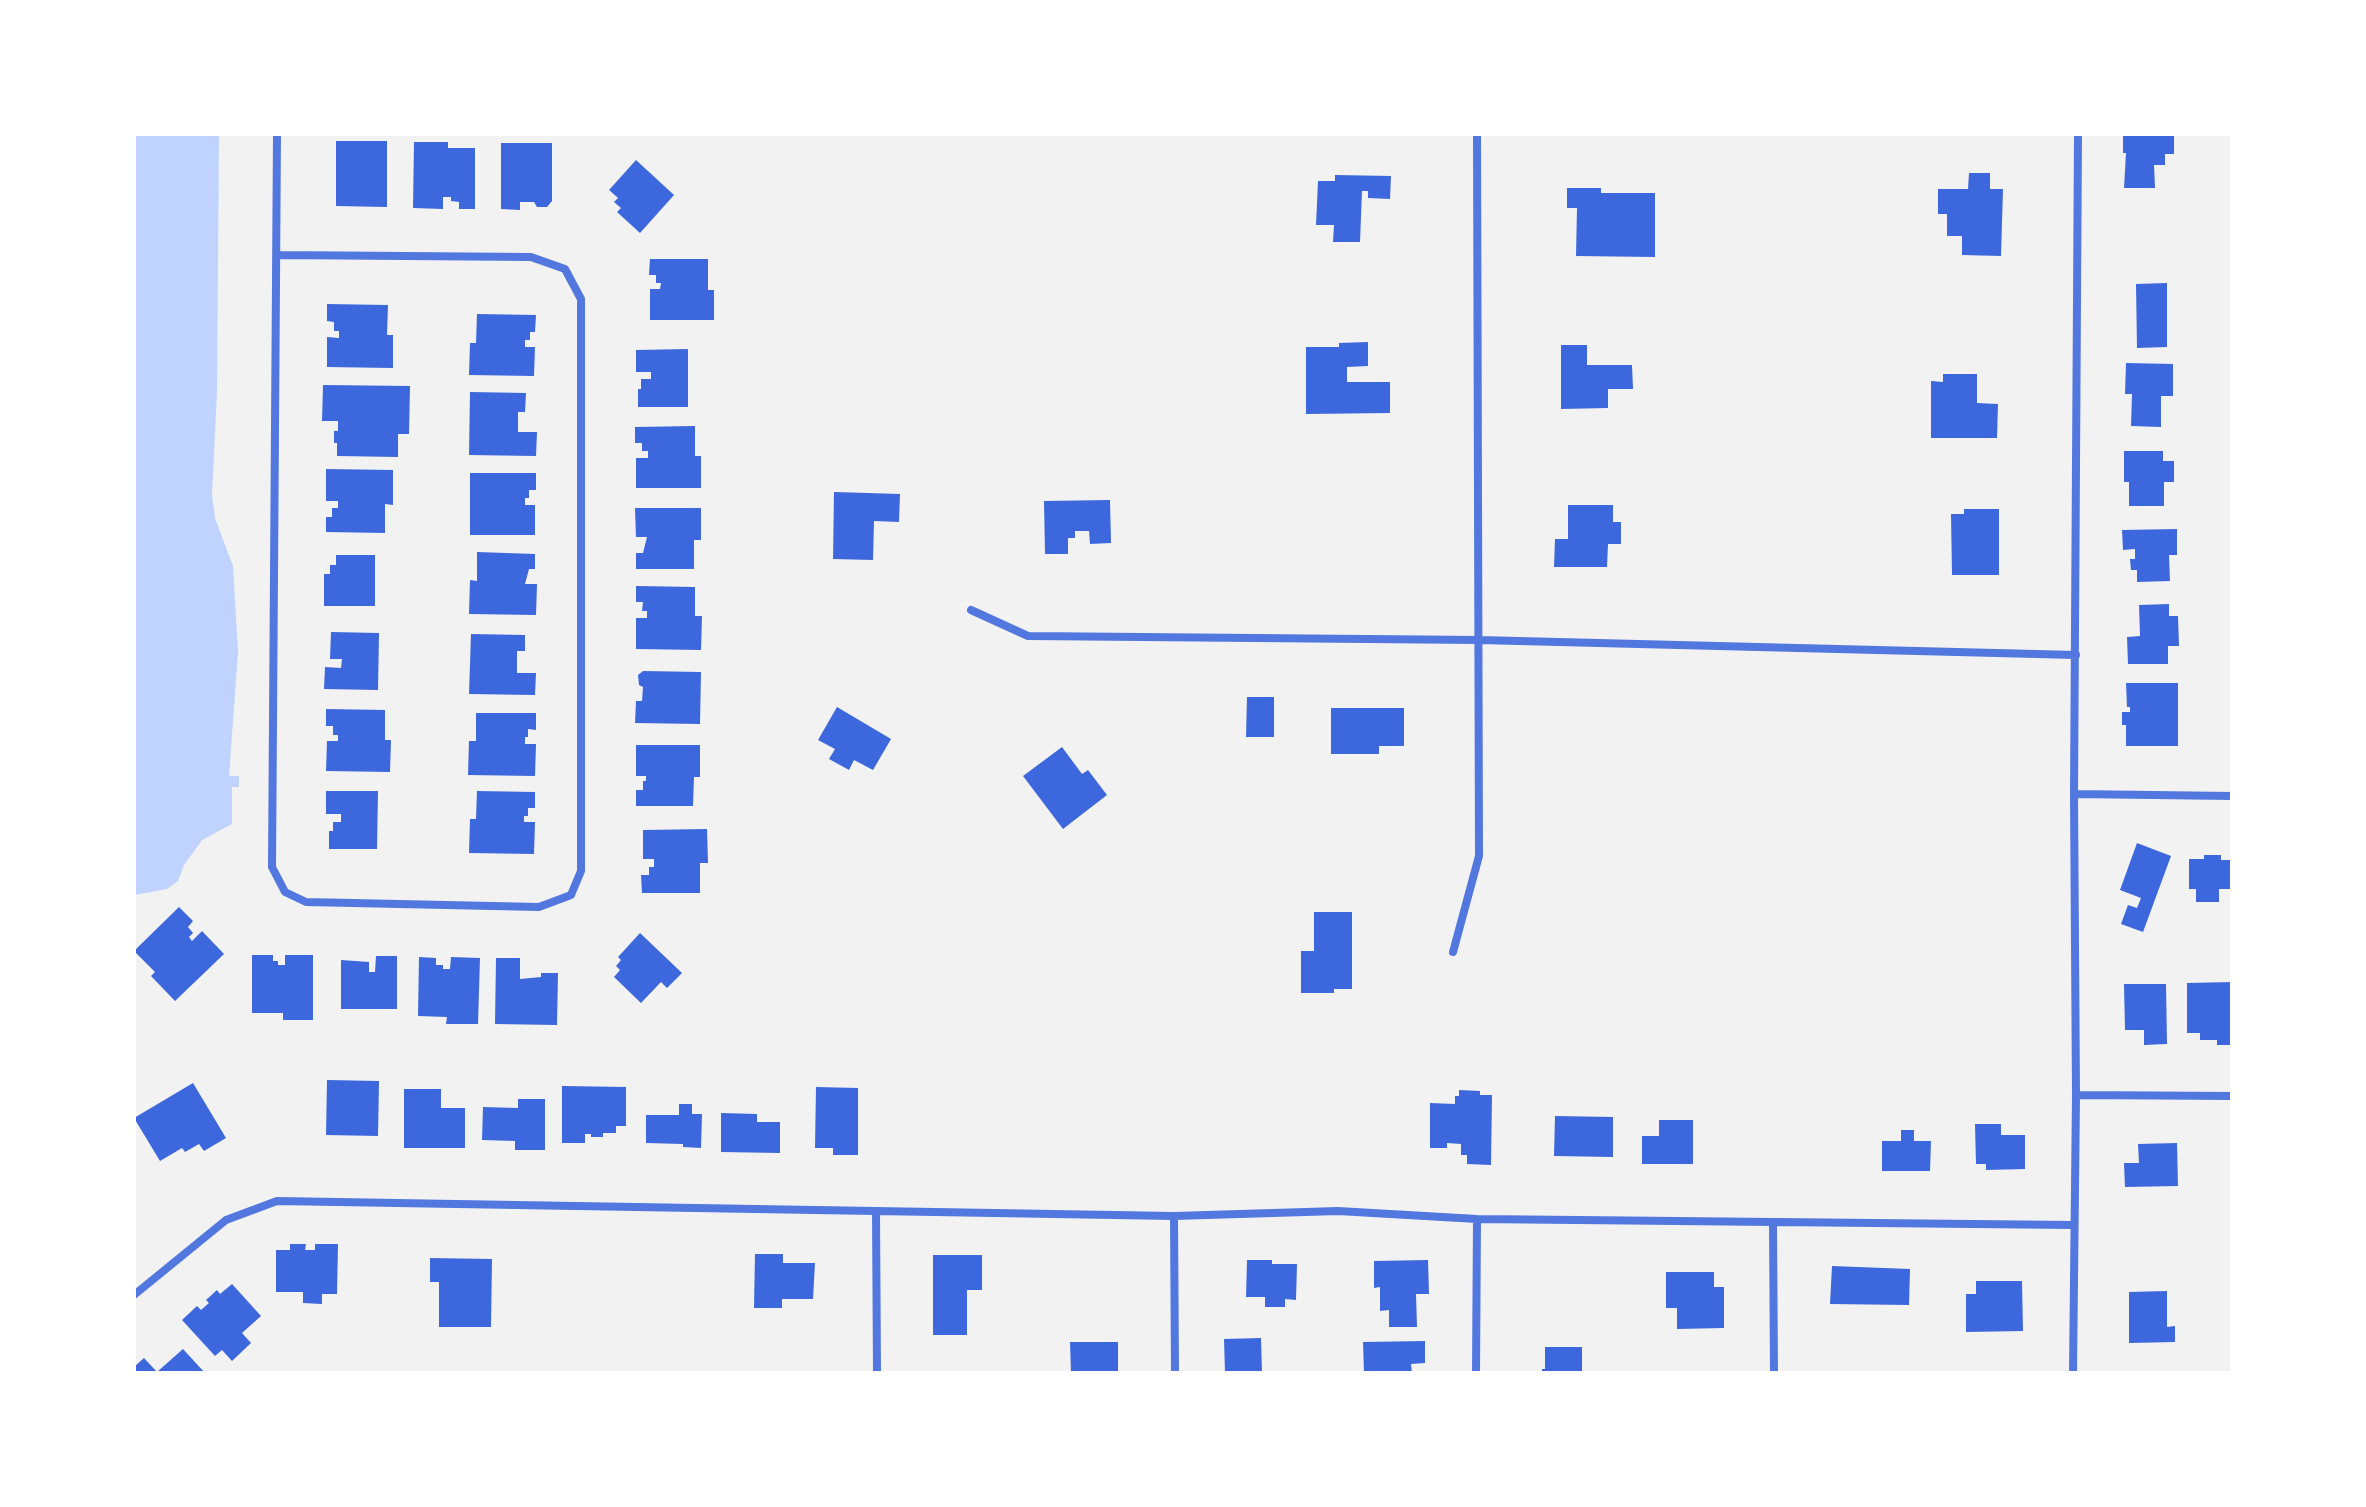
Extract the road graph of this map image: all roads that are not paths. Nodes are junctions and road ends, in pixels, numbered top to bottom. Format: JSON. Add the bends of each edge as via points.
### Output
{"nodes":[{"id":1,"x":277,"y":134,"type":"edge"},
{"id":2,"x":1477,"y":134,"type":"edge"},
{"id":3,"x":2078,"y":134,"type":"edge"},
{"id":4,"x":277,"y":255,"type":"junction"},
{"id":5,"x":971,"y":610,"type":"dead end"},
{"id":6,"x":1479,"y":640,"type":"junction"},
{"id":7,"x":2076,"y":655,"type":"junction"},
{"id":8,"x":2074,"y":794,"type":"junction"},
{"id":9,"x":2232,"y":796,"type":"edge"},
{"id":10,"x":1453,"y":952,"type":"dead end"},
{"id":11,"x":2076,"y":1095,"type":"junction"},
{"id":12,"x":2232,"y":1096,"type":"edge"},
{"id":13,"x":876,"y":1211,"type":"junction"},
{"id":14,"x":1174,"y":1216,"type":"junction"},
{"id":15,"x":1477,"y":1219,"type":"junction"},
{"id":16,"x":1773,"y":1224,"type":"junction"},
{"id":17,"x":2073,"y":1225,"type":"junction"},
{"id":18,"x":134,"y":1295,"type":"edge"},
{"id":19,"x":877,"y":1373,"type":"edge"},
{"id":20,"x":1175,"y":1373,"type":"edge"},
{"id":21,"x":1476,"y":1373,"type":"edge"},
{"id":22,"x":1774,"y":1373,"type":"edge"},
{"id":23,"x":2073,"y":1373,"type":"edge"}],
"edges":[{"from":1,"to":4,"type":"street"},
{"from":2,"to":6,"type":"street"},
{"from":3,"to":7,"type":"street"},
{"from":4,"to":4,"type":"street","via":[[272,867],[285,892],[306,902],[539,907],[571,895],[581,871],[581,299],[565,269],[531,257]]},
{"from":5,"to":6,"type":"street","via":[[1028,636]]},
{"from":6,"to":7,"type":"street"},
{"from":6,"to":10,"type":"street","via":[[1479,856]]},
{"from":7,"to":8,"type":"street"},
{"from":8,"to":9,"type":"street"},
{"from":8,"to":11,"type":"street"},
{"from":11,"to":12,"type":"street"},
{"from":11,"to":17,"type":"street"},
{"from":13,"to":14,"type":"street"},
{"from":13,"to":18,"type":"street","via":[[277,1201],[226,1220]]},
{"from":13,"to":19,"type":"street"},
{"from":14,"to":15,"type":"street","via":[[1338,1211]]},
{"from":14,"to":20,"type":"street"},
{"from":15,"to":16,"type":"street"},
{"from":15,"to":21,"type":"street"},
{"from":16,"to":17,"type":"street"},
{"from":16,"to":22,"type":"street"},
{"from":17,"to":23,"type":"street"}]}
